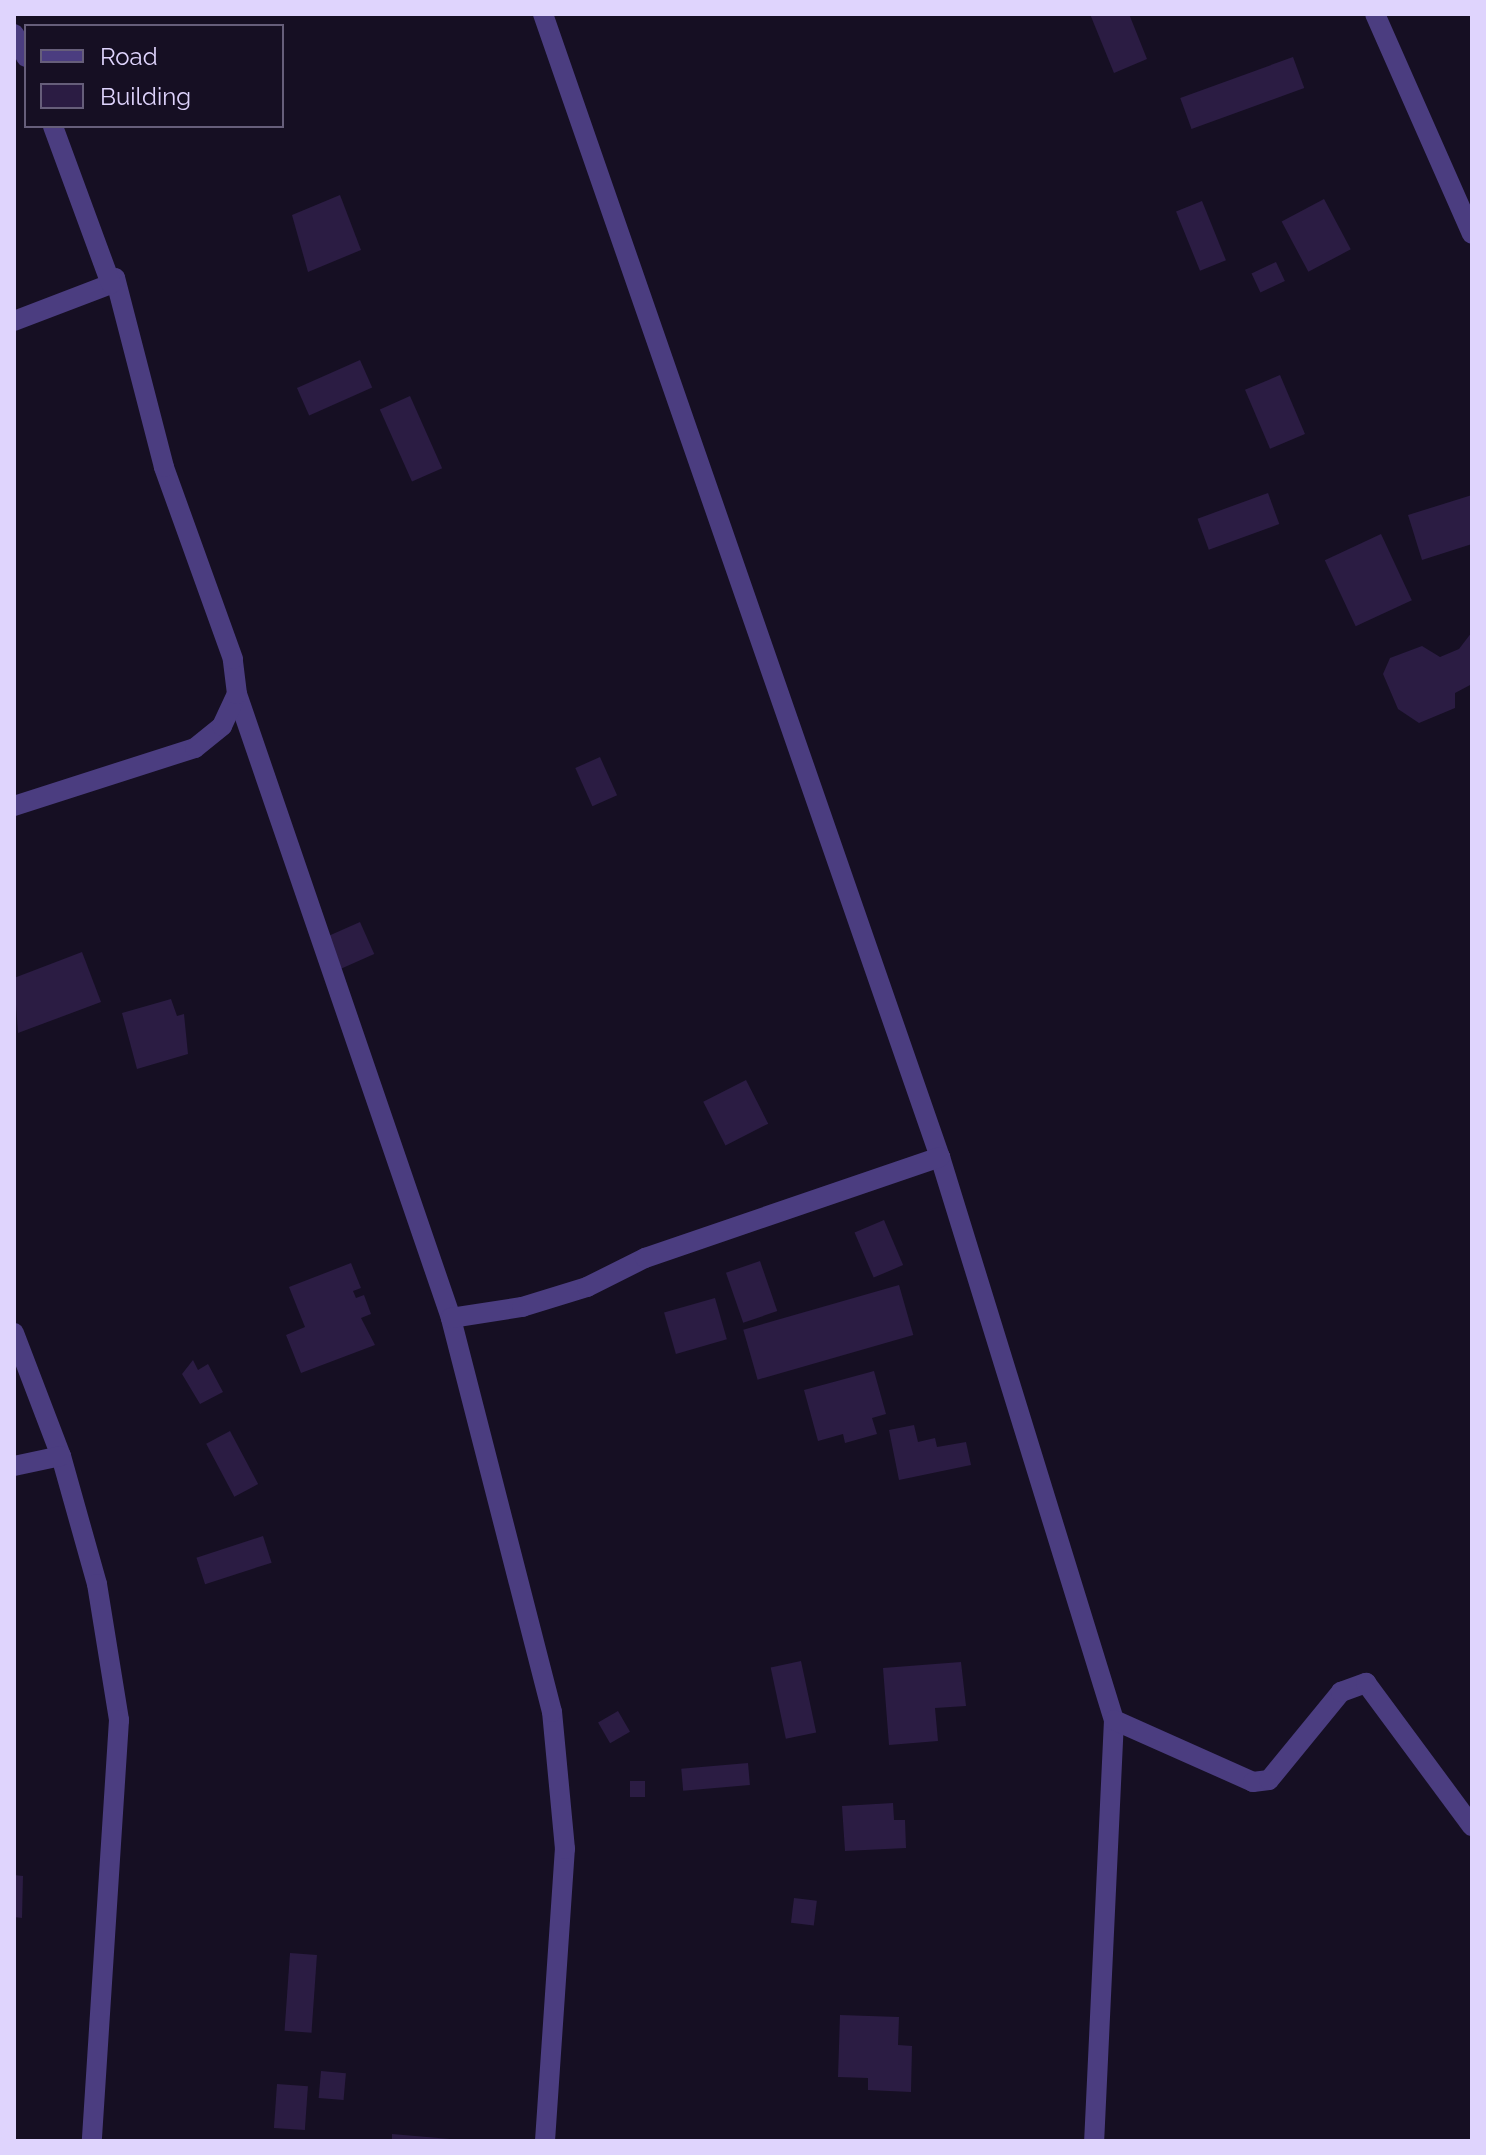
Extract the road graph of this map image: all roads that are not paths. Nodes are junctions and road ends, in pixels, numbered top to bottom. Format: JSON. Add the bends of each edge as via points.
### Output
{"nodes":[{"id":1,"x":543,"y":14,"type":"edge"},
{"id":2,"x":1375,"y":14,"type":"edge"},
{"id":3,"x":14,"y":34,"type":"edge"},
{"id":4,"x":24,"y":53,"type":"edge"},
{"id":5,"x":54,"y":128,"type":"edge"},
{"id":6,"x":1472,"y":234,"type":"edge"},
{"id":7,"x":111,"y":284,"type":"junction"},
{"id":8,"x":14,"y":321,"type":"edge"},
{"id":9,"x":237,"y":694,"type":"junction"},
{"id":10,"x":14,"y":806,"type":"edge"},
{"id":11,"x":940,"y":1157,"type":"junction"},
{"id":12,"x":451,"y":1318,"type":"junction"},
{"id":13,"x":14,"y":1333,"type":"edge"},
{"id":14,"x":61,"y":1456,"type":"junction"},
{"id":15,"x":14,"y":1466,"type":"edge"},
{"id":16,"x":1114,"y":1720,"type":"junction"},
{"id":17,"x":1472,"y":1826,"type":"edge"},
{"id":18,"x":92,"y":2141,"type":"edge"},
{"id":19,"x":545,"y":2141,"type":"edge"},
{"id":20,"x":1094,"y":2141,"type":"edge"}],
"edges":[{"from":1,"to":11,"type":"street"},
{"from":2,"to":6,"type":"street"},
{"from":3,"to":4,"type":"street"},
{"from":5,"to":7,"type":"street"},
{"from":7,"to":8,"type":"street"},
{"from":7,"to":9,"type":"street","via":[[115,278],[164,467],[233,659]]},
{"from":9,"to":10,"type":"street","via":[[222,726],[195,748]]},
{"from":9,"to":12,"type":"street"},
{"from":11,"to":12,"type":"street","via":[[645,1258],[587,1287],[522,1307]]},
{"from":11,"to":16,"type":"street"},
{"from":12,"to":19,"type":"street","via":[[552,1712],[565,1849]]},
{"from":13,"to":14,"type":"street"},
{"from":14,"to":15,"type":"street"},
{"from":14,"to":18,"type":"street","via":[[97,1584],[119,1720]]},
{"from":16,"to":17,"type":"street","via":[[1253,1782],[1269,1780],[1341,1692],[1366,1683]]},
{"from":16,"to":20,"type":"street"}]}
